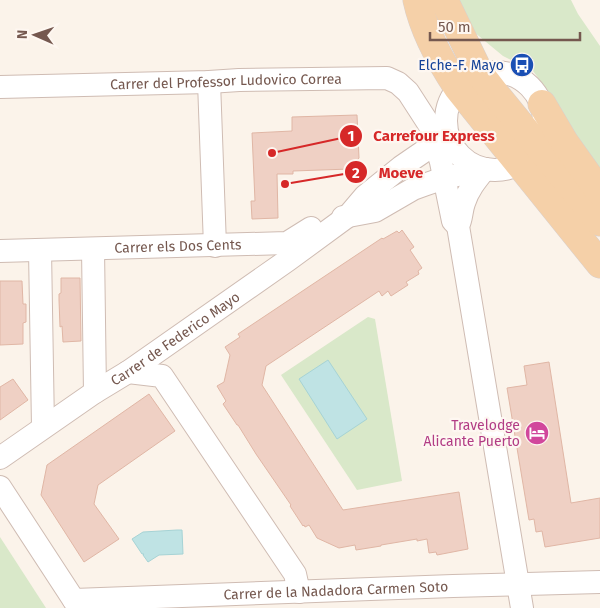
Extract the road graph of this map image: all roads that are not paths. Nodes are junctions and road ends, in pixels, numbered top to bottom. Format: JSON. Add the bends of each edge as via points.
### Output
{"nodes":[{"id":1,"x":417,"y":0,"type":"edge"},
{"id":2,"x":444,"y":0,"type":"edge"},
{"id":3,"x":480,"y":74,"type":"junction"},
{"id":4,"x":209,"y":82,"type":"junction"},
{"id":5,"x":0,"y":87,"type":"edge"},
{"id":6,"x":458,"y":88,"type":"junction"},
{"id":7,"x":542,"y":104,"type":"junction"},
{"id":8,"x":438,"y":135,"type":"junction"},
{"id":9,"x":528,"y":155,"type":"junction"},
{"id":10,"x":485,"y":169,"type":"junction"},
{"id":11,"x":444,"y":178,"type":"junction"},
{"id":12,"x":600,"y":192,"type":"edge"},
{"id":13,"x":348,"y":216,"type":"junction"},
{"id":14,"x":600,"y":222,"type":"edge"},
{"id":15,"x":458,"y":226,"type":"junction"},
{"id":16,"x":215,"y":246,"type":"junction"},
{"id":17,"x":93,"y":249,"type":"junction"},
{"id":18,"x":40,"y":250,"type":"junction"},
{"id":19,"x":0,"y":251,"type":"edge"},
{"id":20,"x":600,"y":264,"type":"edge"},
{"id":21,"x":128,"y":372,"type":"junction"},
{"id":22,"x":95,"y":392,"type":"junction"},
{"id":23,"x":43,"y":427,"type":"junction"},
{"id":24,"x":0,"y":458,"type":"edge"},
{"id":25,"x":0,"y":487,"type":"edge"},
{"id":26,"x":600,"y":582,"type":"edge"},
{"id":27,"x":518,"y":584,"type":"junction"},
{"id":28,"x":300,"y":592,"type":"junction"},
{"id":29,"x":76,"y":604,"type":"edge"},
{"id":30,"x":522,"y":608,"type":"edge"}],
"edges":[{"from":1,"to":6,"type":"main road","via":[[441,63]]},
{"from":2,"to":3,"type":"main road"},
{"from":3,"to":6,"type":"street"},
{"from":3,"to":7,"type":"street","via":[[498,72],[516,76],[527,83]]},
{"from":3,"to":9,"type":"main road","via":[[497,96]]},
{"from":4,"to":5,"type":"street","name":"Carrer del Professor Ludovico Correa"},
{"from":4,"to":8,"type":"street","name":"Carrer del Professor Ludovico Correa","via":[[386,78],[408,92]]},
{"from":4,"to":16,"type":"street"},
{"from":6,"to":8,"type":"street"},
{"from":6,"to":9,"type":"main road"},
{"from":7,"to":9,"type":"street","via":[[542,136]]},
{"from":7,"to":12,"type":"main road"},
{"from":8,"to":10,"type":"street","name":"Carrer del Professor Ludovico Correa","via":[[463,158]]},
{"from":8,"to":11,"type":"street"},
{"from":8,"to":13,"type":"street","name":"Carrer de Federico Mayo","via":[[365,196]]},
{"from":9,"to":10,"type":"street","name":"Carrer de Federico Mayo","via":[[504,169]]},
{"from":9,"to":14,"type":"main road"},
{"from":9,"to":20,"type":"main road"},
{"from":10,"to":11,"type":"street","name":"Carrer de Federico Mayo"},
{"from":10,"to":15,"type":"street","via":[[473,183]]},
{"from":11,"to":13,"type":"street","name":"Carrer de Federico Mayo","via":[[413,189],[375,211]]},
{"from":11,"to":15,"type":"street","via":[[453,221]]},
{"from":13,"to":16,"type":"street","name":"Carrer els Dos Cents","via":[[321,221],[287,244]]},
{"from":13,"to":21,"type":"street","name":"Carrer de Federico Mayo"},
{"from":15,"to":27,"type":"street"},
{"from":16,"to":17,"type":"street","name":"Carrer els Dos Cents"},
{"from":17,"to":18,"type":"street","name":"Carrer els Dos Cents"},
{"from":17,"to":22,"type":"street"},
{"from":18,"to":19,"type":"street","name":"Carrer els Dos Cents"},
{"from":18,"to":23,"type":"street"},
{"from":21,"to":22,"type":"street","name":"Carrer de Federico Mayo"},
{"from":21,"to":28,"type":"street","via":[[162,376],[296,574]]},
{"from":22,"to":23,"type":"street","name":"Carrer de Federico Mayo"},
{"from":23,"to":24,"type":"street","name":"Carrer de Federico Mayo"},
{"from":25,"to":29,"type":"street"},
{"from":26,"to":27,"type":"street","name":"Carrer de la Nadadora Carmen Soto"},
{"from":27,"to":28,"type":"street","name":"Carrer de la Nadadora Carmen Soto"},
{"from":27,"to":30,"type":"street"},
{"from":28,"to":29,"type":"street","name":"Carrer de la Nadadora Carmen Soto"}]}
